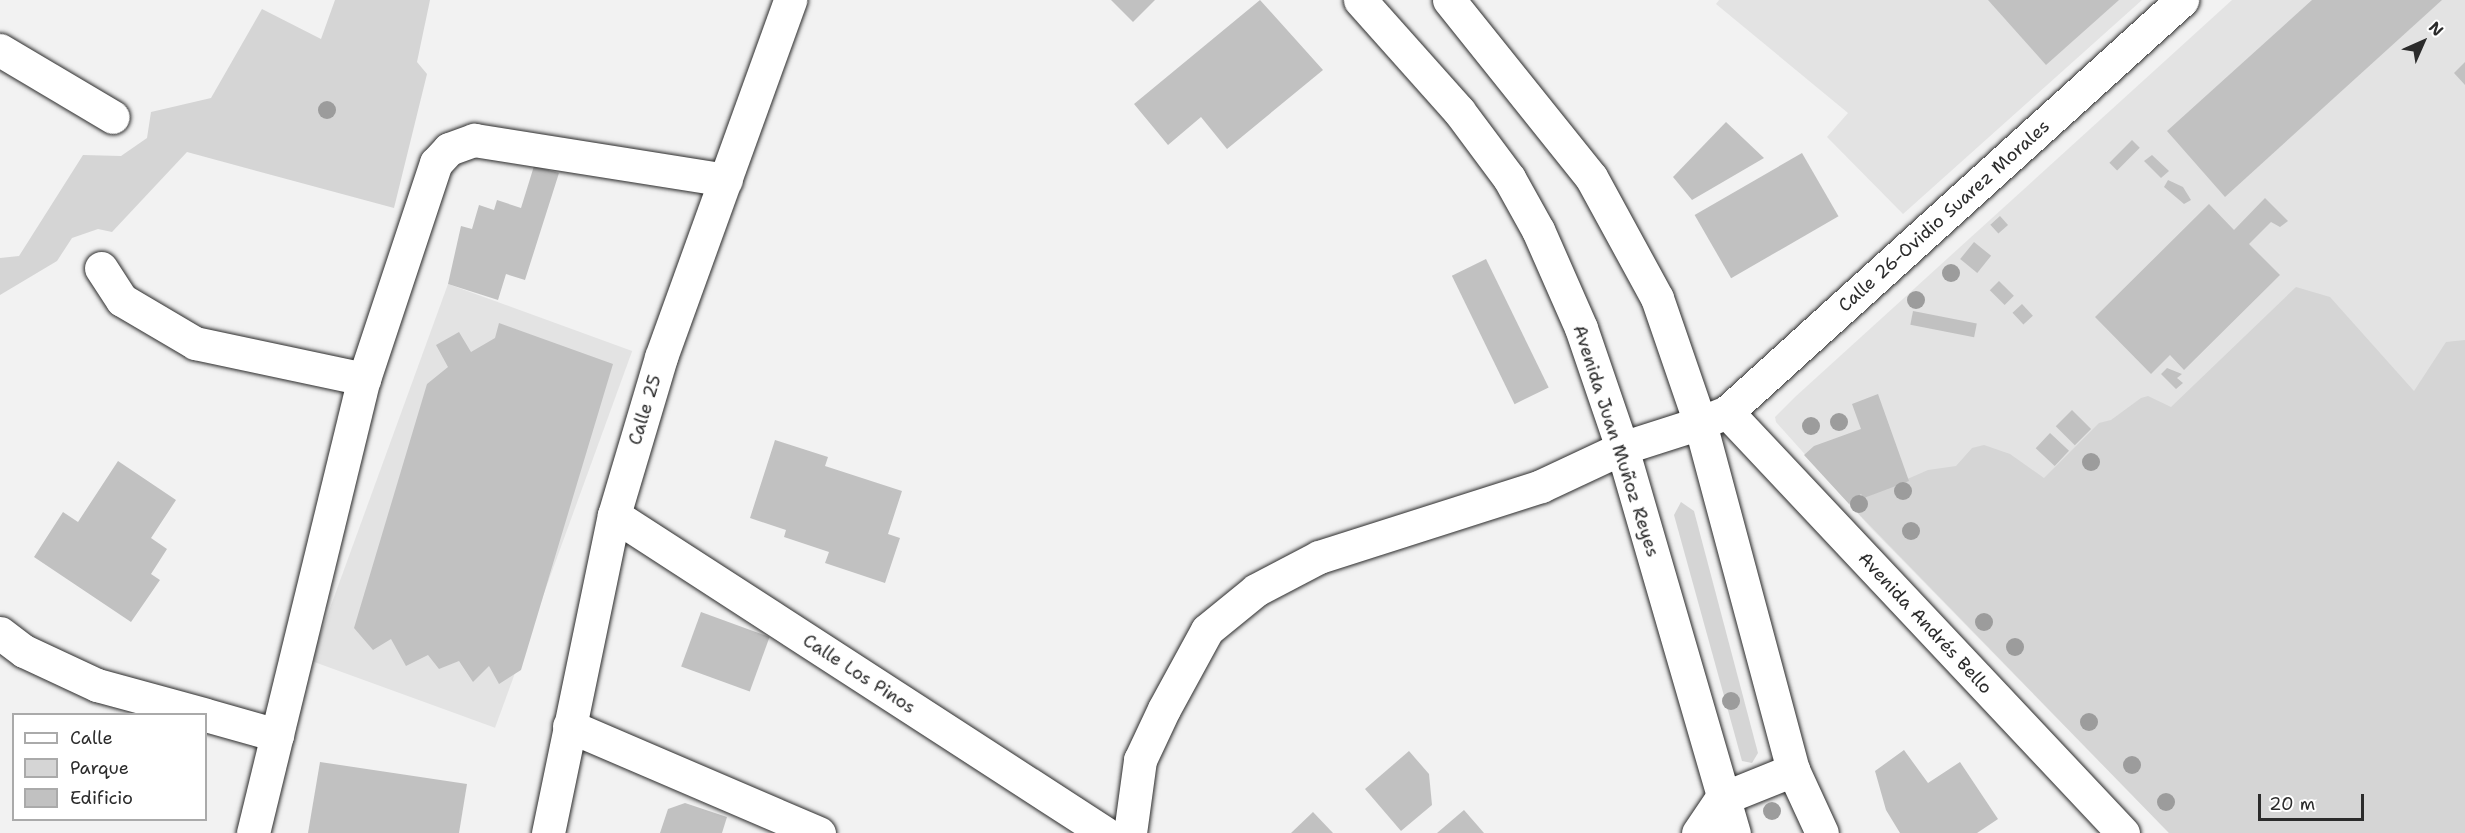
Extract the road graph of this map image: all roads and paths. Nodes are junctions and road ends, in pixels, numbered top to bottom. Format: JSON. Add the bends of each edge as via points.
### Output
{"nodes":[{"id":1,"x":790,"y":0,"type":"edge"},
{"id":2,"x":1360,"y":0,"type":"edge"},
{"id":3,"x":1449,"y":0,"type":"edge"},
{"id":4,"x":2182,"y":0,"type":"edge"},
{"id":5,"x":0,"y":50,"type":"edge"},
{"id":6,"x":113,"y":117,"type":"dead end"},
{"id":7,"x":726,"y":180,"type":"junction"},
{"id":8,"x":101,"y":268,"type":"dead end"},
{"id":9,"x":364,"y":379,"type":"junction"},
{"id":10,"x":1713,"y":417,"type":"junction"},
{"id":11,"x":1622,"y":448,"type":"junction"},
{"id":12,"x":614,"y":515,"type":"junction"},
{"id":13,"x":0,"y":633,"type":"edge"},
{"id":14,"x":198,"y":713,"type":"edge"},
{"id":15,"x":207,"y":716,"type":"edge"},
{"id":16,"x":569,"y":726,"type":"junction"},
{"id":17,"x":278,"y":735,"type":"junction"},
{"id":18,"x":1793,"y":770,"type":"junction"},
{"id":19,"x":1721,"y":799,"type":"junction"},
{"id":20,"x":253,"y":833,"type":"edge"},
{"id":21,"x":548,"y":833,"type":"edge"},
{"id":22,"x":819,"y":833,"type":"edge"},
{"id":23,"x":1105,"y":833,"type":"edge"},
{"id":24,"x":1130,"y":833,"type":"edge"},
{"id":25,"x":1698,"y":833,"type":"edge"},
{"id":26,"x":1734,"y":833,"type":"edge"},
{"id":27,"x":1822,"y":833,"type":"edge"},
{"id":28,"x":2123,"y":833,"type":"edge"}],
"edges":[{"from":1,"to":7,"type":"street","name":"Calle 25"},
{"from":2,"to":11,"type":"street","name":"Avenida Juan Muñoz Reyes","via":[[1459,111],[1509,178],[1581,328]]},
{"from":3,"to":10,"type":"street","via":[[1591,177],[1657,298]]},
{"from":4,"to":10,"type":"street","name":"Calle 26-Ovidio Suarez Morales"},
{"from":5,"to":6,"type":"street"},
{"from":7,"to":9,"type":"street","via":[[474,140],[449,149],[436,163]]},
{"from":7,"to":12,"type":"street","name":"Calle 25","via":[[661,357]]},
{"from":8,"to":9,"type":"street","via":[[122,300],[195,343]]},
{"from":9,"to":17,"type":"street"},
{"from":10,"to":11,"type":"street"},
{"from":10,"to":18,"type":"street"},
{"from":10,"to":28,"type":"street","name":"Avenida Andrés Bello"},
{"from":11,"to":19,"type":"street","name":"Avenida Juan Muñoz Reyes"},
{"from":11,"to":24,"type":"street","via":[[1541,486],[1319,557],[1256,590],[1208,630],[1164,709],[1140,760]]},
{"from":12,"to":16,"type":"street","name":"Calle 25"},
{"from":12,"to":23,"type":"street","name":"Calle Los Pinos"},
{"from":13,"to":14,"type":"street","via":[[24,651],[97,685]]},
{"from":15,"to":17,"type":"street"},
{"from":16,"to":21,"type":"street","name":"Calle 25"},
{"from":16,"to":22,"type":"street"},
{"from":17,"to":20,"type":"street"},
{"from":18,"to":19,"type":"street"},
{"from":18,"to":27,"type":"street"},
{"from":19,"to":25,"type":"street"},
{"from":19,"to":26,"type":"street","name":"Avenida Juan Muñoz Reyes"}]}
